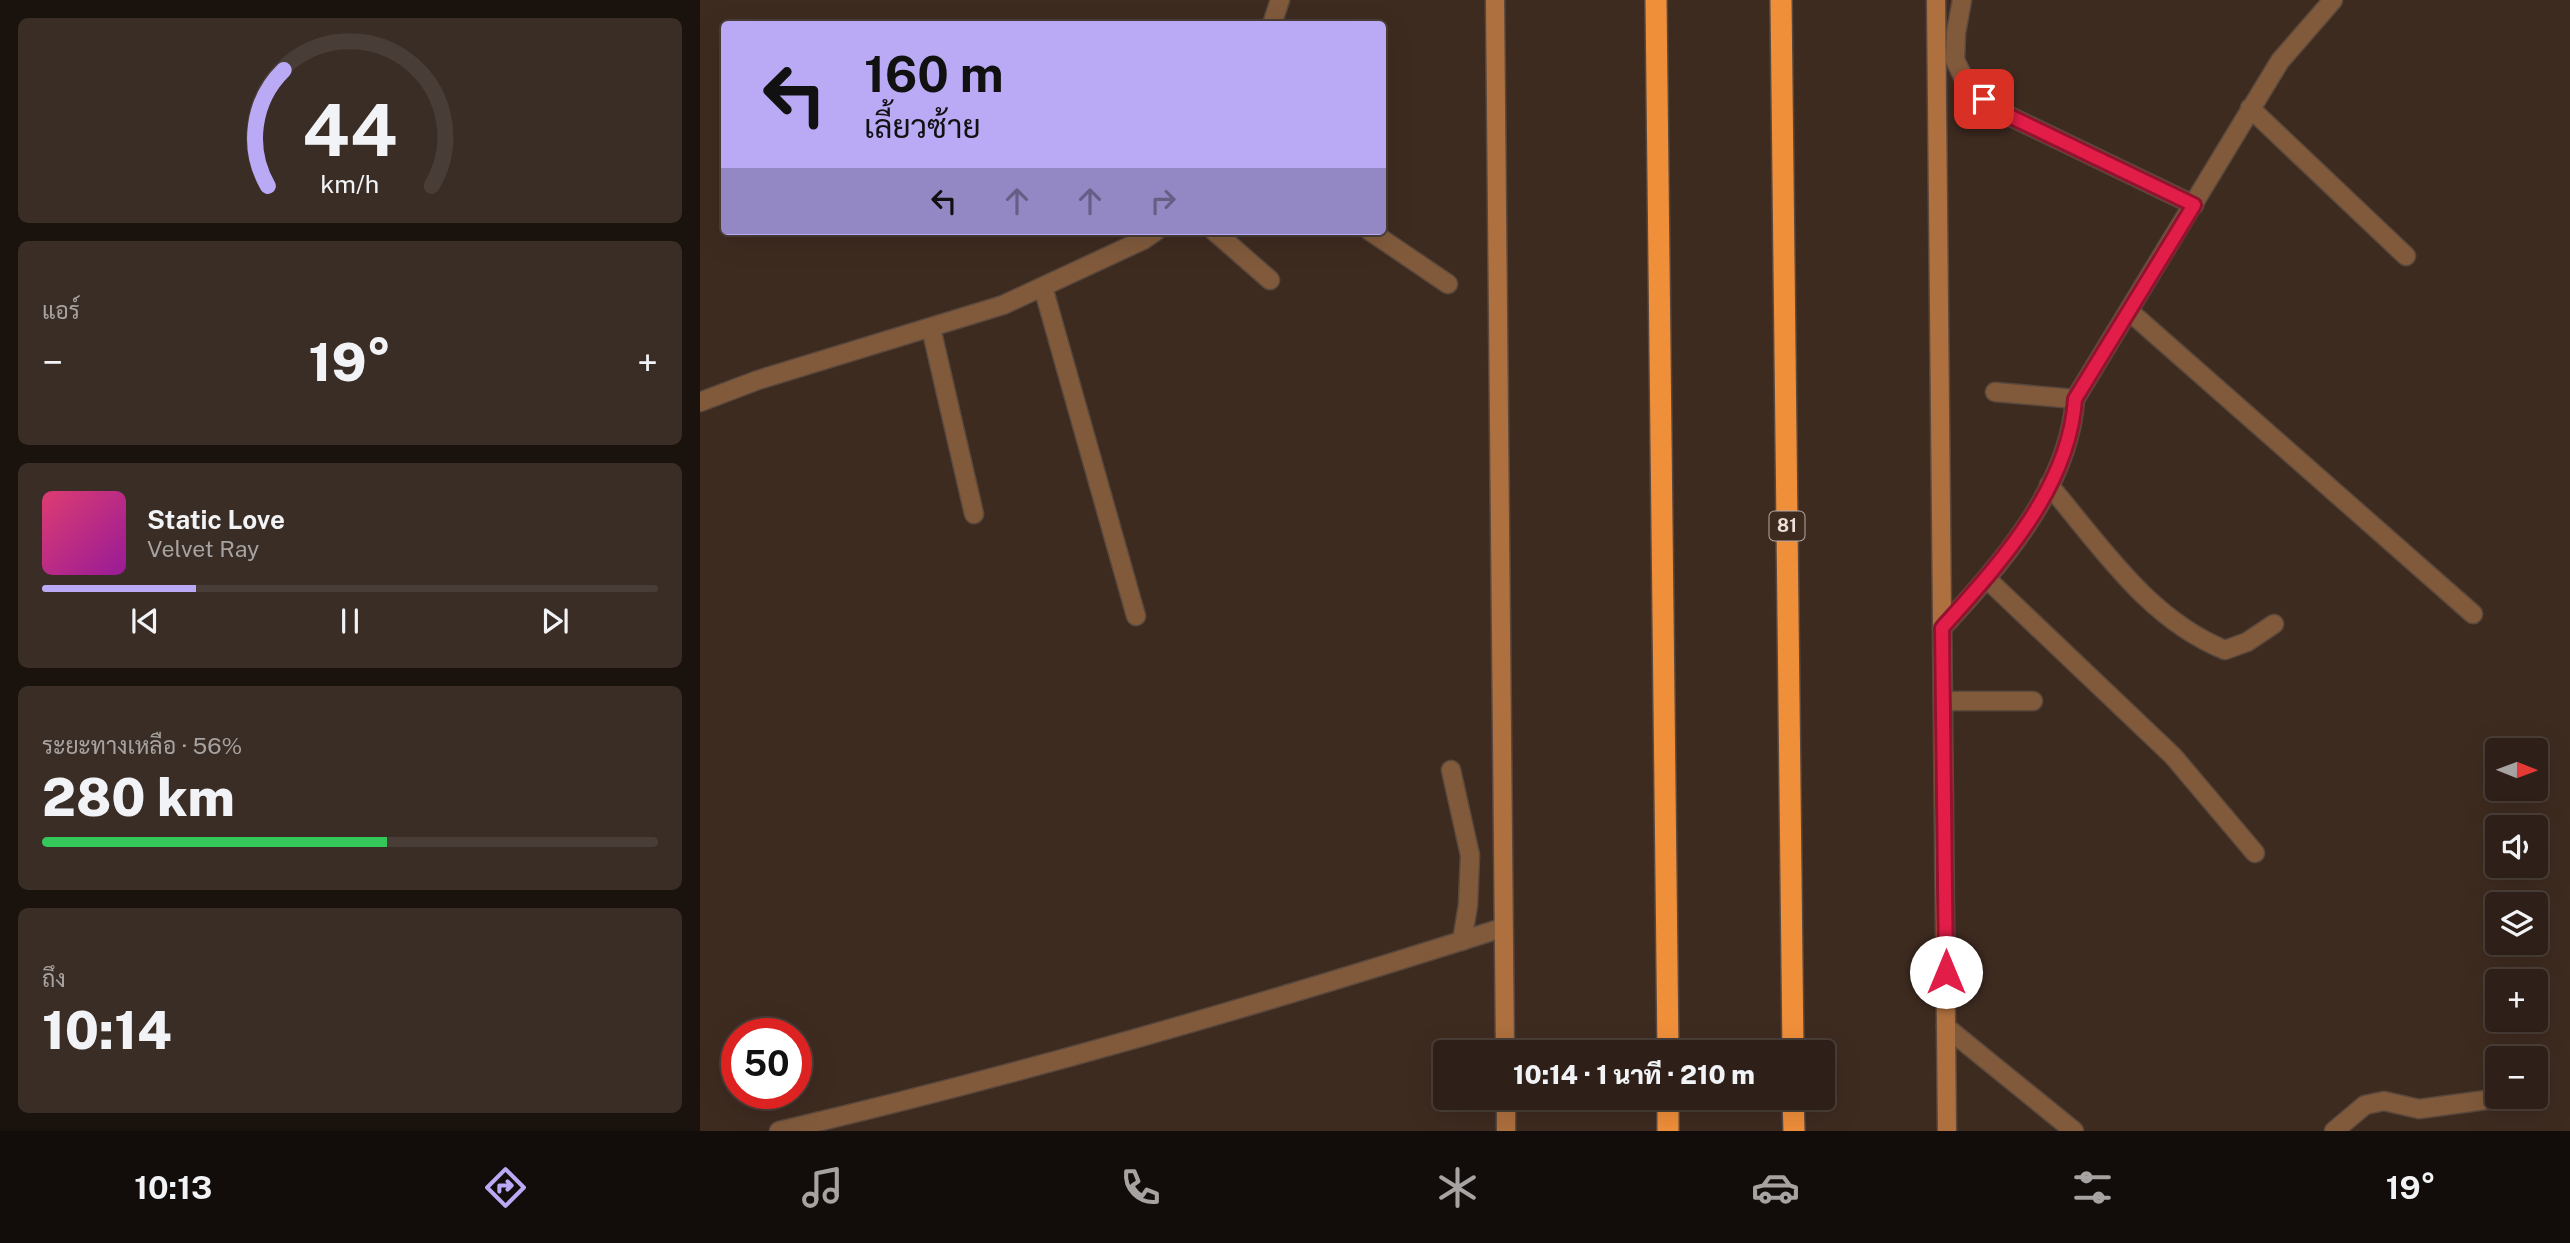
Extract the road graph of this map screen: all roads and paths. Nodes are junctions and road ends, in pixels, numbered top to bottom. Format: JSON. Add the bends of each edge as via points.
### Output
{"nodes":[{"id":1,"x":1280,"y":0,"type":"edge"},
{"id":2,"x":1495,"y":0,"type":"edge"},
{"id":3,"x":1656,"y":0,"type":"edge"},
{"id":4,"x":1781,"y":0,"type":"edge"},
{"id":5,"x":1936,"y":0,"type":"edge"},
{"id":6,"x":1962,"y":0,"type":"edge"},
{"id":7,"x":2333,"y":0,"type":"edge"},
{"id":8,"x":1273,"y":21,"type":"edge"},
{"id":9,"x":2250,"y":108,"type":"junction"},
{"id":10,"x":2194,"y":205,"type":"junction"},
{"id":11,"x":1148,"y":235,"type":"edge"},
{"id":12,"x":1218,"y":235,"type":"edge"},
{"id":13,"x":1376,"y":235,"type":"edge"},
{"id":14,"x":2406,"y":256,"type":"dead end"},
{"id":15,"x":1269,"y":280,"type":"dead end"},
{"id":16,"x":1448,"y":284,"type":"dead end"},
{"id":17,"x":1043,"y":287,"type":"junction"},
{"id":18,"x":2129,"y":311,"type":"junction"},
{"id":19,"x":931,"y":328,"type":"junction"},
{"id":20,"x":1995,"y":392,"type":"dead end"},
{"id":21,"x":2075,"y":399,"type":"junction"},
{"id":22,"x":700,"y":402,"type":"edge"},
{"id":23,"x":2049,"y":485,"type":"junction"},
{"id":24,"x":974,"y":514,"type":"dead end"},
{"id":25,"x":1987,"y":579,"type":"junction"},
{"id":26,"x":2473,"y":614,"type":"dead end"},
{"id":27,"x":1136,"y":616,"type":"dead end"},
{"id":28,"x":2274,"y":624,"type":"dead end"},
{"id":29,"x":1942,"y":628,"type":"junction"},
{"id":30,"x":1943,"y":701,"type":"junction"},
{"id":31,"x":2034,"y":701,"type":"dead end"},
{"id":32,"x":1451,"y":770,"type":"dead end"},
{"id":33,"x":2255,"y":853,"type":"dead end"},
{"id":34,"x":1502,"y":928,"type":"junction"},
{"id":35,"x":1462,"y":941,"type":"junction"},
{"id":36,"x":1946,"y":1027,"type":"junction"},
{"id":37,"x":1505,"y":1040,"type":"edge"},
{"id":38,"x":1668,"y":1040,"type":"edge"},
{"id":39,"x":1793,"y":1040,"type":"edge"},
{"id":40,"x":2485,"y":1100,"type":"edge"},
{"id":41,"x":1506,"y":1110,"type":"edge"},
{"id":42,"x":1668,"y":1110,"type":"edge"},
{"id":43,"x":1793,"y":1110,"type":"edge"},
{"id":44,"x":779,"y":1131,"type":"edge"},
{"id":45,"x":1506,"y":1131,"type":"edge"},
{"id":46,"x":1668,"y":1131,"type":"edge"},
{"id":47,"x":1794,"y":1131,"type":"edge"},
{"id":48,"x":1947,"y":1131,"type":"edge"},
{"id":49,"x":2074,"y":1131,"type":"edge"},
{"id":50,"x":2334,"y":1131,"type":"edge"}],
"edges":[{"from":1,"to":8,"type":"street"},
{"from":2,"to":34,"type":"main road"},
{"from":3,"to":38,"type":"highway"},
{"from":4,"to":39,"type":"highway","number":"81"},
{"from":5,"to":29,"type":"main road"},
{"from":6,"to":10,"type":"street","via":[[1955,60],[1967,85],[2001,112]]},
{"from":7,"to":9,"type":"street","via":[[2280,61]]},
{"from":9,"to":10,"type":"street"},
{"from":9,"to":14,"type":"street"},
{"from":10,"to":18,"type":"street"},
{"from":11,"to":17,"type":"street"},
{"from":12,"to":15,"type":"street"},
{"from":13,"to":16,"type":"street"},
{"from":17,"to":19,"type":"street"},
{"from":17,"to":27,"type":"street"},
{"from":18,"to":21,"type":"street"},
{"from":18,"to":26,"type":"street"},
{"from":19,"to":22,"type":"street"},
{"from":19,"to":24,"type":"street"},
{"from":20,"to":21,"type":"street"},
{"from":21,"to":23,"type":"street","via":[[2073,423]]},
{"from":23,"to":25,"type":"street"},
{"from":23,"to":28,"type":"street","via":[[2146,598],[2183,630],[2225,650]]},
{"from":25,"to":29,"type":"street"},
{"from":25,"to":33,"type":"street","via":[[2173,756]]},
{"from":29,"to":30,"type":"main road"},
{"from":30,"to":31,"type":"street"},
{"from":30,"to":36,"type":"main road"},
{"from":32,"to":35,"type":"street","via":[[1470,855]]},
{"from":34,"to":35,"type":"street"},
{"from":34,"to":37,"type":"main road"},
{"from":35,"to":44,"type":"street","via":[[939,1093]]},
{"from":36,"to":48,"type":"main road"},
{"from":36,"to":49,"type":"street"},
{"from":40,"to":50,"type":"street","via":[[2419,1108],[2384,1101],[2365,1105]]},
{"from":41,"to":45,"type":"main road"},
{"from":42,"to":46,"type":"highway"},
{"from":43,"to":47,"type":"highway"}]}
